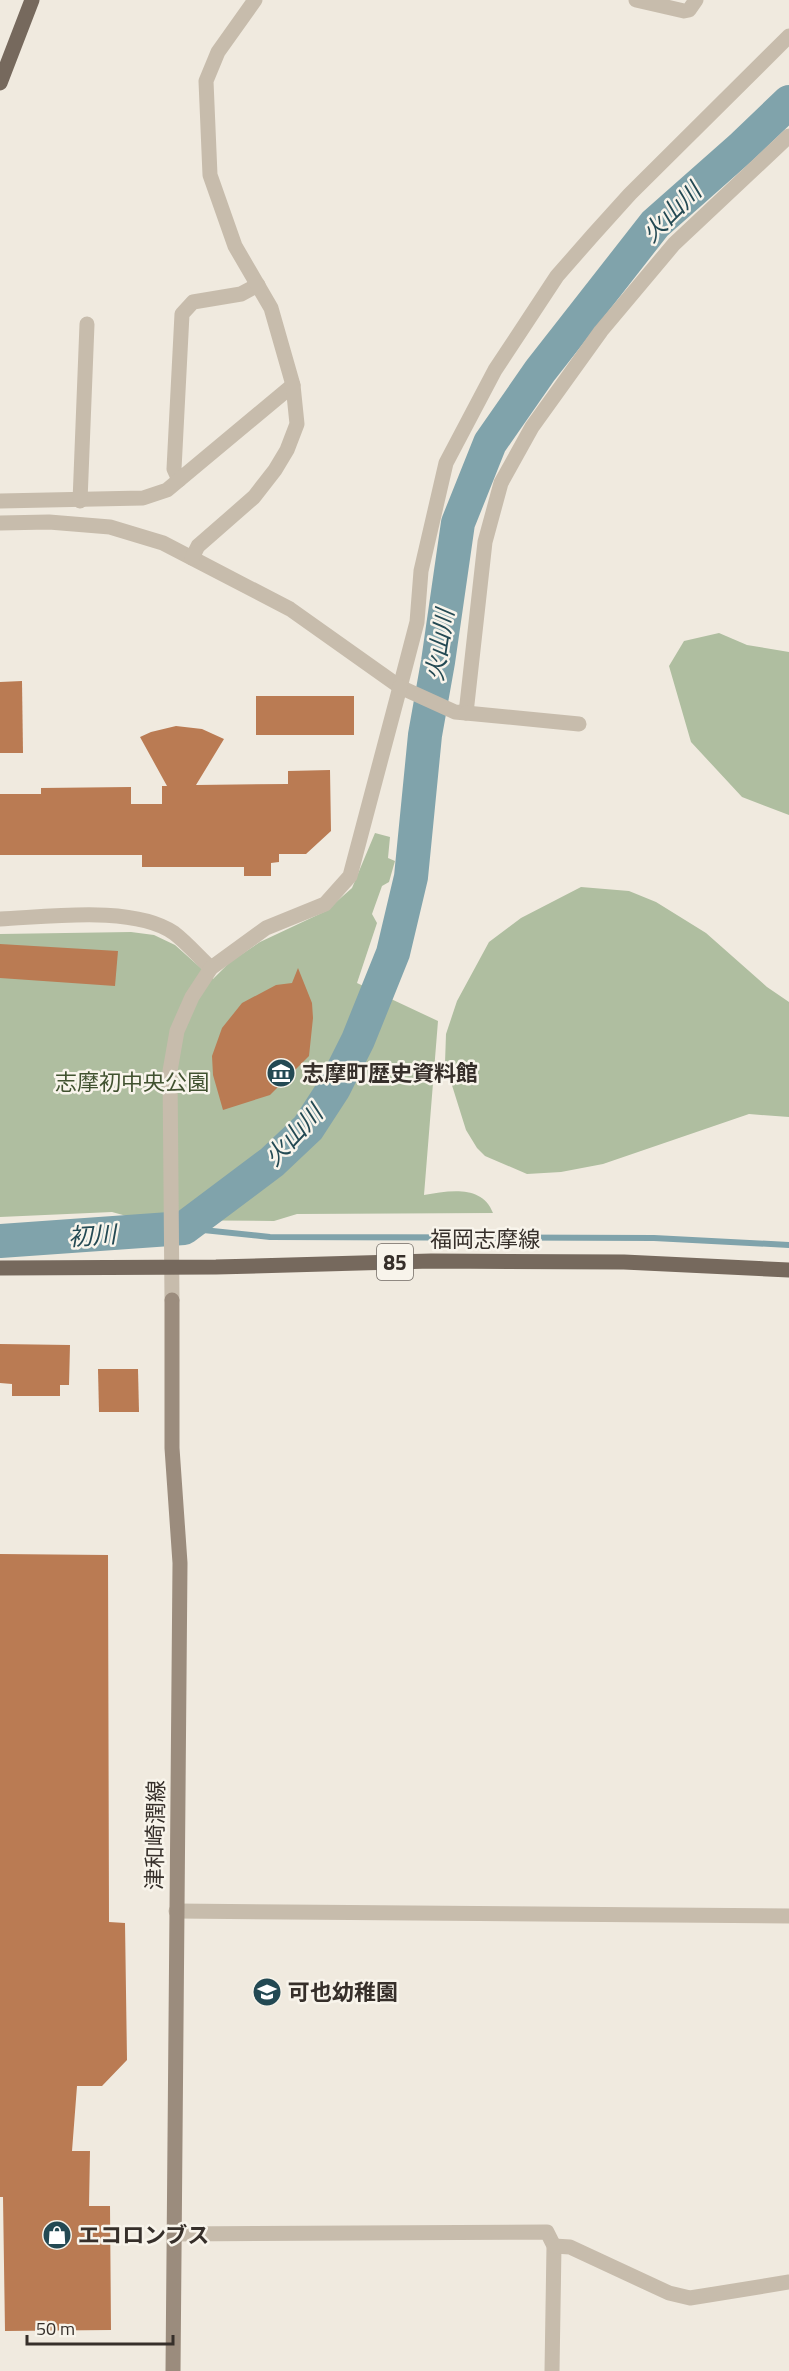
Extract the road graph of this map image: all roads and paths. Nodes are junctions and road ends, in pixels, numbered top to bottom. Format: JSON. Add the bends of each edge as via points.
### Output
{"nodes":[{"id":1,"x":32,"y":0,"type":"edge"},
{"id":2,"x":255,"y":0,"type":"edge"},
{"id":3,"x":636,"y":0,"type":"edge"},
{"id":4,"x":696,"y":0,"type":"edge"},
{"id":5,"x":789,"y":36,"type":"edge"},
{"id":6,"x":0,"y":83,"type":"edge"},
{"id":7,"x":789,"y":136,"type":"edge"},
{"id":8,"x":258,"y":285,"type":"junction"},
{"id":9,"x":87,"y":324,"type":"dead end"},
{"id":10,"x":292,"y":384,"type":"junction"},
{"id":11,"x":179,"y":480,"type":"junction"},
{"id":12,"x":0,"y":501,"type":"edge"},
{"id":13,"x":80,"y":501,"type":"junction"},
{"id":14,"x":0,"y":524,"type":"edge"},
{"id":15,"x":192,"y":558,"type":"junction"},
{"id":16,"x":405,"y":689,"type":"junction"},
{"id":17,"x":460,"y":712,"type":"junction"},
{"id":18,"x":579,"y":724,"type":"dead end"},
{"id":19,"x":0,"y":919,"type":"edge"},
{"id":20,"x":211,"y":969,"type":"junction"},
{"id":21,"x":172,"y":1266,"type":"junction"},
{"id":22,"x":0,"y":1268,"type":"edge"},
{"id":23,"x":789,"y":1270,"type":"edge"},
{"id":24,"x":172,"y":1300,"type":"joint"},
{"id":25,"x":176,"y":1911,"type":"junction"},
{"id":26,"x":789,"y":1916,"type":"edge"},
{"id":27,"x":174,"y":2234,"type":"junction"},
{"id":28,"x":554,"y":2246,"type":"junction"},
{"id":29,"x":789,"y":2282,"type":"edge"},
{"id":30,"x":173,"y":2371,"type":"edge"},
{"id":31,"x":552,"y":2371,"type":"edge"}],
"edges":[{"from":1,"to":6,"type":"main road"},
{"from":2,"to":8,"type":"street","via":[[218,52],[206,81],[206,114],[210,175],[235,246]]},
{"from":3,"to":4,"type":"street","via":[[684,11]]},
{"from":5,"to":16,"type":"street","via":[[593,235],[557,276],[495,370],[446,463],[421,571]]},
{"from":7,"to":17,"type":"street","via":[[674,244],[601,331],[532,427],[506,474],[485,542]]},
{"from":8,"to":10,"type":"street","via":[[271,308]]},
{"from":8,"to":11,"type":"street","via":[[241,294],[193,302],[182,314],[174,469]]},
{"from":9,"to":13,"type":"street"},
{"from":10,"to":11,"type":"street"},
{"from":10,"to":15,"type":"street","via":[[297,424],[287,450],[254,497],[198,546]]},
{"from":11,"to":13,"type":"street","via":[[167,490],[143,498]]},
{"from":12,"to":13,"type":"street"},
{"from":14,"to":15,"type":"street","via":[[48,522],[110,527],[162,543]]},
{"from":15,"to":16,"type":"street","via":[[290,609]]},
{"from":16,"to":17,"type":"street"},
{"from":16,"to":20,"type":"street","via":[[350,876],[326,904],[266,928]]},
{"from":17,"to":18,"type":"street"},
{"from":19,"to":20,"type":"street","via":[[122,915],[147,920],[173,933]]},
{"from":20,"to":21,"type":"street","via":[[177,1031],[170,1071]]},
{"from":21,"to":22,"type":"main road","name":"福岡志摩線","number":"85"},
{"from":21,"to":23,"type":"main road","name":"福岡志摩線","number":"85","via":[[624,1262]]},
{"from":21,"to":24,"type":"street"},
{"from":24,"to":25,"type":"main road","name":"津和崎潤線","via":[[172,1448],[180,1563]]},
{"from":25,"to":26,"type":"street"},
{"from":25,"to":27,"type":"main road","name":"津和崎潤線"},
{"from":27,"to":28,"type":"street","via":[[547,2232]]},
{"from":27,"to":30,"type":"main road","name":"津和崎潤線"},
{"from":28,"to":29,"type":"street","via":[[570,2247],[669,2294],[690,2298]]},
{"from":28,"to":31,"type":"street"}]}
